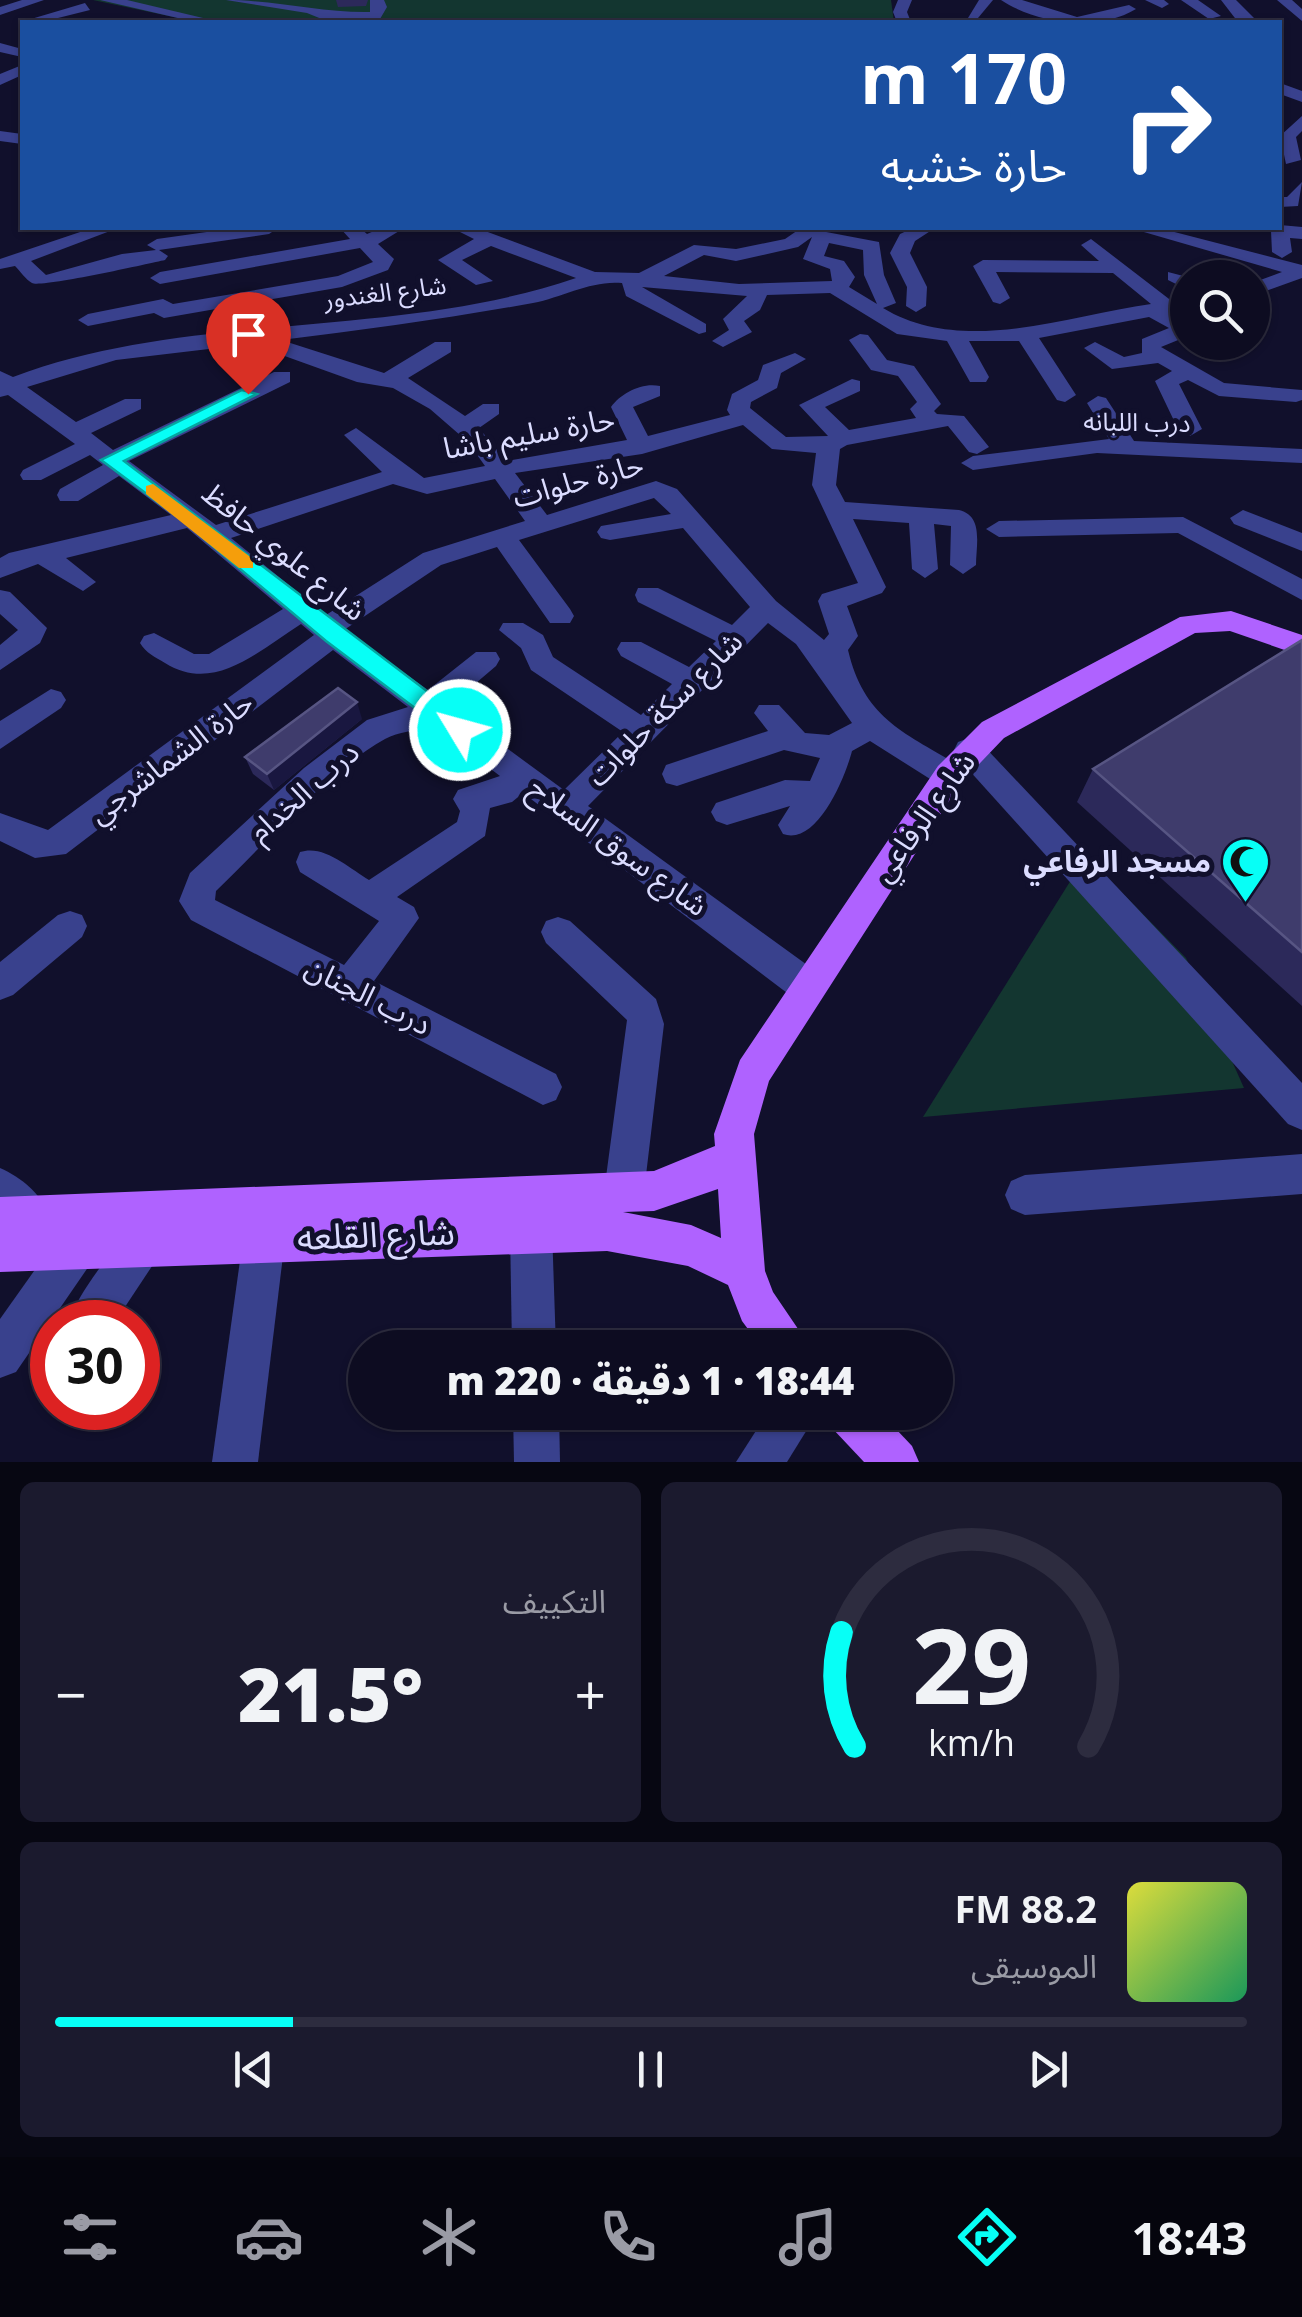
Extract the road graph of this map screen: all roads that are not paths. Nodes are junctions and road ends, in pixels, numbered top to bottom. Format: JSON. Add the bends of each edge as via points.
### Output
{"nodes":[{"id":1,"x":37,"y":0,"type":"edge"},
{"id":2,"x":107,"y":0,"type":"edge"},
{"id":3,"x":233,"y":0,"type":"edge"},
{"id":4,"x":376,"y":0,"type":"edge"},
{"id":5,"x":986,"y":0,"type":"edge"},
{"id":6,"x":1008,"y":0,"type":"edge"},
{"id":7,"x":1106,"y":0,"type":"edge"},
{"id":8,"x":1188,"y":0,"type":"edge"},
{"id":9,"x":1228,"y":0,"type":"edge"},
{"id":10,"x":1284,"y":0,"type":"edge"},
{"id":11,"x":315,"y":5,"type":"edge"},
{"id":12,"x":1129,"y":9,"type":"dead end"},
{"id":13,"x":974,"y":14,"type":"dead end"},
{"id":14,"x":1214,"y":16,"type":"dead end"},
{"id":15,"x":106,"y":17,"type":"edge"},
{"id":16,"x":1302,"y":17,"type":"edge"},
{"id":17,"x":36,"y":20,"type":"edge"},
{"id":18,"x":203,"y":20,"type":"edge"},
{"id":19,"x":336,"y":20,"type":"edge"},
{"id":20,"x":1071,"y":20,"type":"edge"},
{"id":21,"x":1077,"y":20,"type":"edge"},
{"id":22,"x":1079,"y":20,"type":"edge"},
{"id":23,"x":1248,"y":20,"type":"edge"},
{"id":24,"x":13,"y":21,"type":"edge"},
{"id":25,"x":1302,"y":121,"type":"edge"},
{"id":26,"x":1291,"y":160,"type":"edge"},
{"id":27,"x":1302,"y":188,"type":"edge"},
{"id":28,"x":1282,"y":202,"type":"edge"},
{"id":29,"x":103,"y":230,"type":"edge"},
{"id":30,"x":182,"y":230,"type":"edge"},
{"id":31,"x":243,"y":230,"type":"edge"},
{"id":32,"x":352,"y":230,"type":"edge"},
{"id":33,"x":392,"y":230,"type":"edge"},
{"id":34,"x":467,"y":230,"type":"edge"},
{"id":35,"x":811,"y":230,"type":"edge"},
{"id":36,"x":922,"y":230,"type":"edge"},
{"id":37,"x":1146,"y":230,"type":"edge"},
{"id":38,"x":1302,"y":233,"type":"edge"},
{"id":39,"x":8,"y":236,"type":"dead end"},
{"id":40,"x":490,"y":238,"type":"junction"},
{"id":41,"x":368,"y":241,"type":"junction"},
{"id":42,"x":1091,"y":245,"type":"dead end"},
{"id":43,"x":1282,"y":252,"type":"dead end"},
{"id":44,"x":1232,"y":254,"type":"junction"},
{"id":45,"x":16,"y":259,"type":"edge"},
{"id":46,"x":158,"y":260,"type":"junction"},
{"id":47,"x":1211,"y":260,"type":"edge"},
{"id":48,"x":250,"y":262,"type":"junction"},
{"id":49,"x":1114,"y":266,"type":"junction"},
{"id":50,"x":1032,"y":268,"type":"junction"},
{"id":51,"x":1302,"y":271,"type":"edge"},
{"id":52,"x":643,"y":276,"type":"junction"},
{"id":53,"x":591,"y":277,"type":"junction"},
{"id":54,"x":483,"y":281,"type":"dead end"},
{"id":55,"x":1270,"y":283,"type":"edge"},
{"id":56,"x":838,"y":288,"type":"junction"},
{"id":57,"x":759,"y":290,"type":"junction"},
{"id":58,"x":259,"y":296,"type":"junction"},
{"id":59,"x":346,"y":303,"type":"junction"},
{"id":60,"x":886,"y":303,"type":"dead end"},
{"id":61,"x":916,"y":306,"type":"dead end"},
{"id":62,"x":164,"y":309,"type":"junction"},
{"id":63,"x":1170,"y":309,"type":"edge"},
{"id":64,"x":88,"y":320,"type":"dead end"},
{"id":65,"x":699,"y":328,"type":"dead end"},
{"id":66,"x":1026,"y":334,"type":"junction"},
{"id":67,"x":259,"y":335,"type":"junction"},
{"id":68,"x":954,"y":335,"type":"junction"},
{"id":69,"x":1170,"y":335,"type":"edge"},
{"id":70,"x":860,"y":340,"type":"dead end"},
{"id":71,"x":722,"y":341,"type":"dead end"},
{"id":72,"x":168,"y":346,"type":"junction"},
{"id":73,"x":443,"y":348,"type":"dead end"},
{"id":74,"x":1095,"y":348,"type":"dead end"},
{"id":75,"x":293,"y":352,"type":"junction"},
{"id":76,"x":1161,"y":356,"type":"junction"},
{"id":77,"x":795,"y":358,"type":"dead end"},
{"id":78,"x":172,"y":370,"type":"dead end"},
{"id":79,"x":1190,"y":372,"type":"junction"},
{"id":80,"x":282,"y":377,"type":"junction"},
{"id":81,"x":978,"y":377,"type":"dead end"},
{"id":82,"x":390,"y":379,"type":"junction"},
{"id":83,"x":3,"y":384,"type":"edge"},
{"id":84,"x":852,"y":386,"type":"dead end"},
{"id":85,"x":652,"y":391,"type":"dead end"},
{"id":86,"x":304,"y":393,"type":"dead end"},
{"id":87,"x":1293,"y":393,"type":"edge"},
{"id":88,"x":1065,"y":395,"type":"dead end"},
{"id":89,"x":1098,"y":402,"type":"dead end"},
{"id":90,"x":132,"y":404,"type":"dead end"},
{"id":91,"x":491,"y":409,"type":"dead end"},
{"id":92,"x":744,"y":417,"type":"junction"},
{"id":93,"x":930,"y":422,"type":"junction"},
{"id":94,"x":466,"y":426,"type":"junction"},
{"id":95,"x":1190,"y":429,"type":"dead end"},
{"id":96,"x":356,"y":435,"type":"dead end"},
{"id":97,"x":836,"y":442,"type":"junction"},
{"id":98,"x":642,"y":447,"type":"junction"},
{"id":99,"x":1126,"y":448,"type":"junction"},
{"id":100,"x":98,"y":451,"type":"junction"},
{"id":101,"x":1302,"y":456,"type":"edge"},
{"id":102,"x":500,"y":470,"type":"junction"},
{"id":103,"x":32,"y":475,"type":"dead end"},
{"id":104,"x":401,"y":476,"type":"junction"},
{"id":105,"x":69,"y":495,"type":"dead end"},
{"id":106,"x":837,"y":510,"type":"junction"},
{"id":107,"x":922,"y":514,"type":"junction"},
{"id":108,"x":190,"y":517,"type":"junction"},
{"id":109,"x":1243,"y":518,"type":"dead end"},
{"id":110,"x":688,"y":519,"type":"junction"},
{"id":111,"x":540,"y":524,"type":"junction"},
{"id":112,"x":999,"y":529,"type":"dead end"},
{"id":113,"x":610,"y":532,"type":"dead end"},
{"id":114,"x":212,"y":535,"type":"junction"},
{"id":115,"x":502,"y":535,"type":"junction"},
{"id":116,"x":1302,"y":544,"type":"edge"},
{"id":117,"x":44,"y":555,"type":"junction"},
{"id":118,"x":964,"y":565,"type":"dead end"},
{"id":119,"x":0,"y":569,"type":"edge"},
{"id":120,"x":924,"y":569,"type":"dead end"},
{"id":121,"x":83,"y":582,"type":"dead end"},
{"id":122,"x":1302,"y":591,"type":"edge"},
{"id":123,"x":648,"y":596,"type":"dead end"},
{"id":124,"x":0,"y":600,"type":"edge"},
{"id":125,"x":766,"y":608,"type":"junction"},
{"id":126,"x":560,"y":616,"type":"dead end"},
{"id":127,"x":321,"y":625,"type":"junction"},
{"id":128,"x":513,"y":630,"type":"dead end"},
{"id":129,"x":735,"y":639,"type":"junction"},
{"id":130,"x":154,"y":643,"type":"dead end"},
{"id":131,"x":1302,"y":646,"type":"edge"},
{"id":132,"x":631,"y":649,"type":"dead end"},
{"id":133,"x":486,"y":659,"type":"dead end"},
{"id":134,"x":0,"y":660,"type":"edge"},
{"id":135,"x":692,"y":682,"type":"junction"},
{"id":136,"x":843,"y":689,"type":"junction"},
{"id":137,"x":51,"y":700,"type":"dead end"},
{"id":138,"x":430,"y":706,"type":"junction"},
{"id":139,"x":871,"y":727,"type":"junction"},
{"id":140,"x":643,"y":731,"type":"junction"},
{"id":141,"x":0,"y":737,"type":"edge"},
{"id":142,"x":837,"y":748,"type":"junction"},
{"id":143,"x":959,"y":762,"type":"junction"},
{"id":144,"x":677,"y":774,"type":"dead end"},
{"id":145,"x":522,"y":776,"type":"junction"},
{"id":146,"x":818,"y":794,"type":"junction"},
{"id":147,"x":565,"y":809,"type":"junction"},
{"id":148,"x":727,"y":812,"type":"dead end"},
{"id":149,"x":794,"y":825,"type":"dead end"},
{"id":150,"x":0,"y":826,"type":"edge"},
{"id":151,"x":312,"y":862,"type":"dead end"},
{"id":152,"x":368,"y":900,"type":"junction"},
{"id":153,"x":196,"y":901,"type":"joint"},
{"id":154,"x":70,"y":926,"type":"dead end"},
{"id":155,"x":558,"y":932,"type":"dead end"},
{"id":156,"x":0,"y":984,"type":"edge"},
{"id":157,"x":349,"y":986,"type":"junction"},
{"id":158,"x":808,"y":986,"type":"junction"},
{"id":159,"x":543,"y":1086,"type":"dead end"},
{"id":160,"x":1302,"y":1111,"type":"edge"},
{"id":161,"x":735,"y":1156,"type":"junction"},
{"id":162,"x":1302,"y":1174,"type":"edge"},
{"id":163,"x":624,"y":1192,"type":"junction"},
{"id":164,"x":1024,"y":1195,"type":"dead end"},
{"id":165,"x":10,"y":1207,"type":"edge"},
{"id":166,"x":531,"y":1229,"type":"junction"},
{"id":167,"x":264,"y":1240,"type":"junction"},
{"id":168,"x":145,"y":1245,"type":"junction"},
{"id":169,"x":76,"y":1248,"type":"junction"},
{"id":170,"x":0,"y":1251,"type":"edge"},
{"id":171,"x":744,"y":1272,"type":"junction"},
{"id":172,"x":105,"y":1300,"type":"edge"},
{"id":173,"x":534,"y":1330,"type":"edge"},
{"id":174,"x":776,"y":1330,"type":"edge"},
{"id":175,"x":0,"y":1356,"type":"edge"},
{"id":176,"x":536,"y":1430,"type":"edge"},
{"id":177,"x":783,"y":1430,"type":"edge"},
{"id":178,"x":865,"y":1430,"type":"edge"},
{"id":179,"x":235,"y":1462,"type":"edge"},
{"id":180,"x":537,"y":1462,"type":"edge"},
{"id":181,"x":759,"y":1462,"type":"edge"},
{"id":182,"x":896,"y":1462,"type":"edge"}],
"edges":[{"from":1,"to":24,"type":"street"},
{"from":2,"to":18,"type":"street"},
{"from":3,"to":11,"type":"street"},
{"from":4,"to":19,"type":"street","via":[[375,16]]},
{"from":5,"to":13,"type":"street"},
{"from":6,"to":20,"type":"street"},
{"from":7,"to":21,"type":"street"},
{"from":8,"to":14,"type":"street"},
{"from":9,"to":23,"type":"street"},
{"from":10,"to":16,"type":"street"},
{"from":11,"to":19,"type":"street"},
{"from":12,"to":22,"type":"street"},
{"from":15,"to":17,"type":"street"},
{"from":25,"to":26,"type":"street","via":[[1288,136]]},
{"from":27,"to":28,"type":"street","via":[[1292,202]]},
{"from":29,"to":45,"type":"street"},
{"from":30,"to":46,"type":"street","via":[[160,238]]},
{"from":31,"to":46,"type":"street"},
{"from":31,"to":48,"type":"street"},
{"from":32,"to":41,"type":"street"},
{"from":33,"to":41,"type":"street"},
{"from":34,"to":40,"type":"street"},
{"from":35,"to":52,"type":"street","via":[[740,254],[701,249]]},
{"from":36,"to":61,"type":"street","via":[[907,238],[900,253],[917,287]]},
{"from":37,"to":44,"type":"street"},
{"from":38,"to":43,"type":"street","via":[[1280,232]]},
{"from":39,"to":45,"type":"street"},
{"from":40,"to":53,"type":"street"},
{"from":40,"to":54,"type":"street","via":[[449,258]]},
{"from":41,"to":48,"type":"street"},
{"from":41,"to":59,"type":"street","via":[[384,259]]},
{"from":42,"to":49,"type":"street"},
{"from":44,"to":47,"type":"street"},
{"from":44,"to":51,"type":"street"},
{"from":45,"to":46,"type":"street","via":[[42,280],[122,260]]},
{"from":46,"to":48,"type":"street"},
{"from":46,"to":62,"type":"street"},
{"from":48,"to":58,"type":"street"},
{"from":49,"to":50,"type":"street"},
{"from":49,"to":63,"type":"street"},
{"from":50,"to":50,"type":"street","via":[[1040,284],[1003,295],[982,267]]},
{"from":51,"to":55,"type":"street"},
{"from":52,"to":53,"type":"street"},
{"from":52,"to":57,"type":"street"},
{"from":52,"to":65,"type":"street","via":[[630,289]]},
{"from":53,"to":59,"type":"street","name":"شارع الغندور","via":[[552,293]]},
{"from":56,"to":57,"type":"street","via":[[805,298]]},
{"from":56,"to":60,"type":"street","via":[[844,277],[837,264],[813,259],[822,236],[872,246]]},
{"from":56,"to":68,"type":"street","via":[[904,330]]},
{"from":57,"to":71,"type":"street","via":[[752,308],[733,318],[741,332]]},
{"from":58,"to":59,"type":"street"},
{"from":58,"to":62,"type":"street"},
{"from":58,"to":67,"type":"street"},
{"from":59,"to":67,"type":"street","name":"شارع الغندور"},
{"from":62,"to":64,"type":"street"},
{"from":62,"to":72,"type":"street"},
{"from":63,"to":66,"type":"street"},
{"from":66,"to":68,"type":"street"},
{"from":66,"to":88,"type":"street"},
{"from":67,"to":72,"type":"street","name":"شارع الغندور"},
{"from":67,"to":75,"type":"street"},
{"from":68,"to":81,"type":"street"},
{"from":69,"to":76,"type":"street","via":[[1150,344]]},
{"from":70,"to":93,"type":"street","via":[[879,365],[906,371],[930,404],[921,409]]},
{"from":72,"to":78,"type":"street"},
{"from":72,"to":83,"type":"street","name":"شارع الغندور"},
{"from":73,"to":82,"type":"street"},
{"from":74,"to":76,"type":"street","via":[[1120,364]]},
{"from":75,"to":80,"type":"street","via":[[272,367]]},
{"from":75,"to":82,"type":"street","via":[[364,377]]},
{"from":76,"to":79,"type":"street"},
{"from":77,"to":92,"type":"street","via":[[740,399]]},
{"from":79,"to":87,"type":"street","via":[[1218,389]]},
{"from":79,"to":95,"type":"street","via":[[1166,381]]},
{"from":80,"to":86,"type":"street"},
{"from":80,"to":100,"type":"street"},
{"from":82,"to":94,"type":"street"},
{"from":83,"to":100,"type":"street","name":"شارع علوي حافظ"},
{"from":84,"to":97,"type":"street","via":[[810,405]]},
{"from":85,"to":98,"type":"street","via":[[622,407]]},
{"from":89,"to":99,"type":"street"},
{"from":90,"to":100,"type":"street"},
{"from":91,"to":94,"type":"street"},
{"from":92,"to":97,"type":"street","via":[[780,444]]},
{"from":92,"to":98,"type":"street","name":"حارة سليم باشا"},
{"from":93,"to":97,"type":"street"},
{"from":93,"to":99,"type":"street","name":"درب اللبانه","via":[[956,420],[975,455]]},
{"from":94,"to":102,"type":"street"},
{"from":96,"to":104,"type":"street"},
{"from":97,"to":106,"type":"street","via":[[824,486]]},
{"from":98,"to":102,"type":"street","name":"حارة سليم باشا"},
{"from":99,"to":101,"type":"street","name":"درب اللبانه"},
{"from":100,"to":103,"type":"street"},
{"from":100,"to":105,"type":"street"},
{"from":100,"to":108,"type":"street","name":"شارع علوي حافظ"},
{"from":102,"to":104,"type":"street","name":"حارة سليم باشا","via":[[424,486]]},
{"from":102,"to":111,"type":"street"},
{"from":104,"to":114,"type":"street","name":"حارة سليم باشا"},
{"from":106,"to":107,"type":"street"},
{"from":106,"to":136,"type":"street","via":[[874,587],[832,601],[844,636],[833,648]]},
{"from":107,"to":118,"type":"street","via":[[962,520]]},
{"from":107,"to":120,"type":"street"},
{"from":108,"to":114,"type":"street","name":"شارع علوي حافظ"},
{"from":108,"to":117,"type":"street"},
{"from":109,"to":116,"type":"street"},
{"from":110,"to":111,"type":"street","name":"حارة حلوات","via":[[665,492],[652,489]]},
{"from":110,"to":113,"type":"street"},
{"from":110,"to":125,"type":"street","name":"حارة حلوات"},
{"from":111,"to":115,"type":"street","name":"حارة حلوات"},
{"from":112,"to":122,"type":"street","via":[[1183,525]]},
{"from":114,"to":127,"type":"street","name":"شارع علوي حافظ"},
{"from":115,"to":126,"type":"street"},
{"from":115,"to":127,"type":"street","name":"حارة حلوات","via":[[432,559]]},
{"from":117,"to":119,"type":"street","via":[[18,558]]},
{"from":117,"to":121,"type":"street"},
{"from":123,"to":129,"type":"street"},
{"from":124,"to":134,"type":"street","via":[[33,628]]},
{"from":125,"to":129,"type":"street","name":"شارع سكة حلوات"},
{"from":125,"to":136,"type":"street","name":"حارة حلوات","via":[[798,628]]},
{"from":127,"to":130,"type":"street","via":[[214,665],[189,664]]},
{"from":127,"to":138,"type":"street","name":"شارع علوي حافظ"},
{"from":127,"to":150,"type":"street","name":"حارة الشماشرجي","via":[[54,844],[44,846]]},
{"from":128,"to":140,"type":"street","via":[[533,642],[541,663]]},
{"from":129,"to":135,"type":"street","name":"شارع سكة حلوات"},
{"from":131,"to":143,"type":"main road","name":"شارع الرفاعي","via":[[1231,620],[1190,624],[993,730]]},
{"from":132,"to":135,"type":"street"},
{"from":133,"to":138,"type":"street","name":"درب الخدام"},
{"from":135,"to":140,"type":"street","name":"شارع سكة حلوات"},
{"from":136,"to":139,"type":"street","name":"حارة حلوات"},
{"from":137,"to":141,"type":"street"},
{"from":138,"to":145,"type":"street","name":"شارع سوق السلاح"},
{"from":138,"to":153,"type":"street","name":"درب الخدام","via":[[410,721],[378,728],[315,777],[202,884]]},
{"from":139,"to":142,"type":"street"},
{"from":139,"to":143,"type":"street"},
{"from":140,"to":147,"type":"street","name":"شارع سكة حلوات"},
{"from":142,"to":144,"type":"street","via":[[801,746],[779,725]]},
{"from":142,"to":146,"type":"street","via":[[833,773]]},
{"from":143,"to":158,"type":"main road","name":"شارع الرفاعي"},
{"from":143,"to":160,"type":"street"},
{"from":145,"to":147,"type":"street","name":"شارع سوق السلاح"},
{"from":145,"to":152,"type":"street","via":[[501,792],[468,800],[476,812],[474,827]]},
{"from":146,"to":148,"type":"street","via":[[785,793]]},
{"from":146,"to":149,"type":"street"},
{"from":147,"to":158,"type":"street","name":"شارع سوق السلاح"},
{"from":151,"to":152,"type":"street"},
{"from":152,"to":157,"type":"street","via":[[399,914],[402,922]]},
{"from":153,"to":157,"type":"street","name":"درب الجنان"},
{"from":154,"to":156,"type":"street"},
{"from":155,"to":163,"type":"street","via":[[635,1001],[646,1024]]},
{"from":157,"to":159,"type":"street","name":"درب الجنان"},
{"from":158,"to":161,"type":"main road","name":"شارع الرفاعي","via":[[745,1092]]},
{"from":161,"to":163,"type":"main road","name":"شارع القلعه","via":[[684,1184]]},
{"from":161,"to":171,"type":"main road","name":"شارع الرفاعي"},
{"from":162,"to":164,"type":"street"},
{"from":163,"to":165,"type":"main road","name":"شارع القلعه"},
{"from":166,"to":167,"type":"main road","name":"شارع القلعه"},
{"from":166,"to":171,"type":"main road","name":"شارع القلعه","via":[[663,1239]]},
{"from":166,"to":173,"type":"street"},
{"from":167,"to":168,"type":"main road","name":"شارع القلعه"},
{"from":167,"to":179,"type":"street"},
{"from":168,"to":169,"type":"main road","name":"شارع القلعه"},
{"from":168,"to":172,"type":"street"},
{"from":169,"to":170,"type":"main road","name":"شارع القلعه"},
{"from":169,"to":175,"type":"street"},
{"from":171,"to":174,"type":"main road"},
{"from":176,"to":180,"type":"street"},
{"from":177,"to":181,"type":"street"},
{"from":178,"to":182,"type":"main road"}]}
